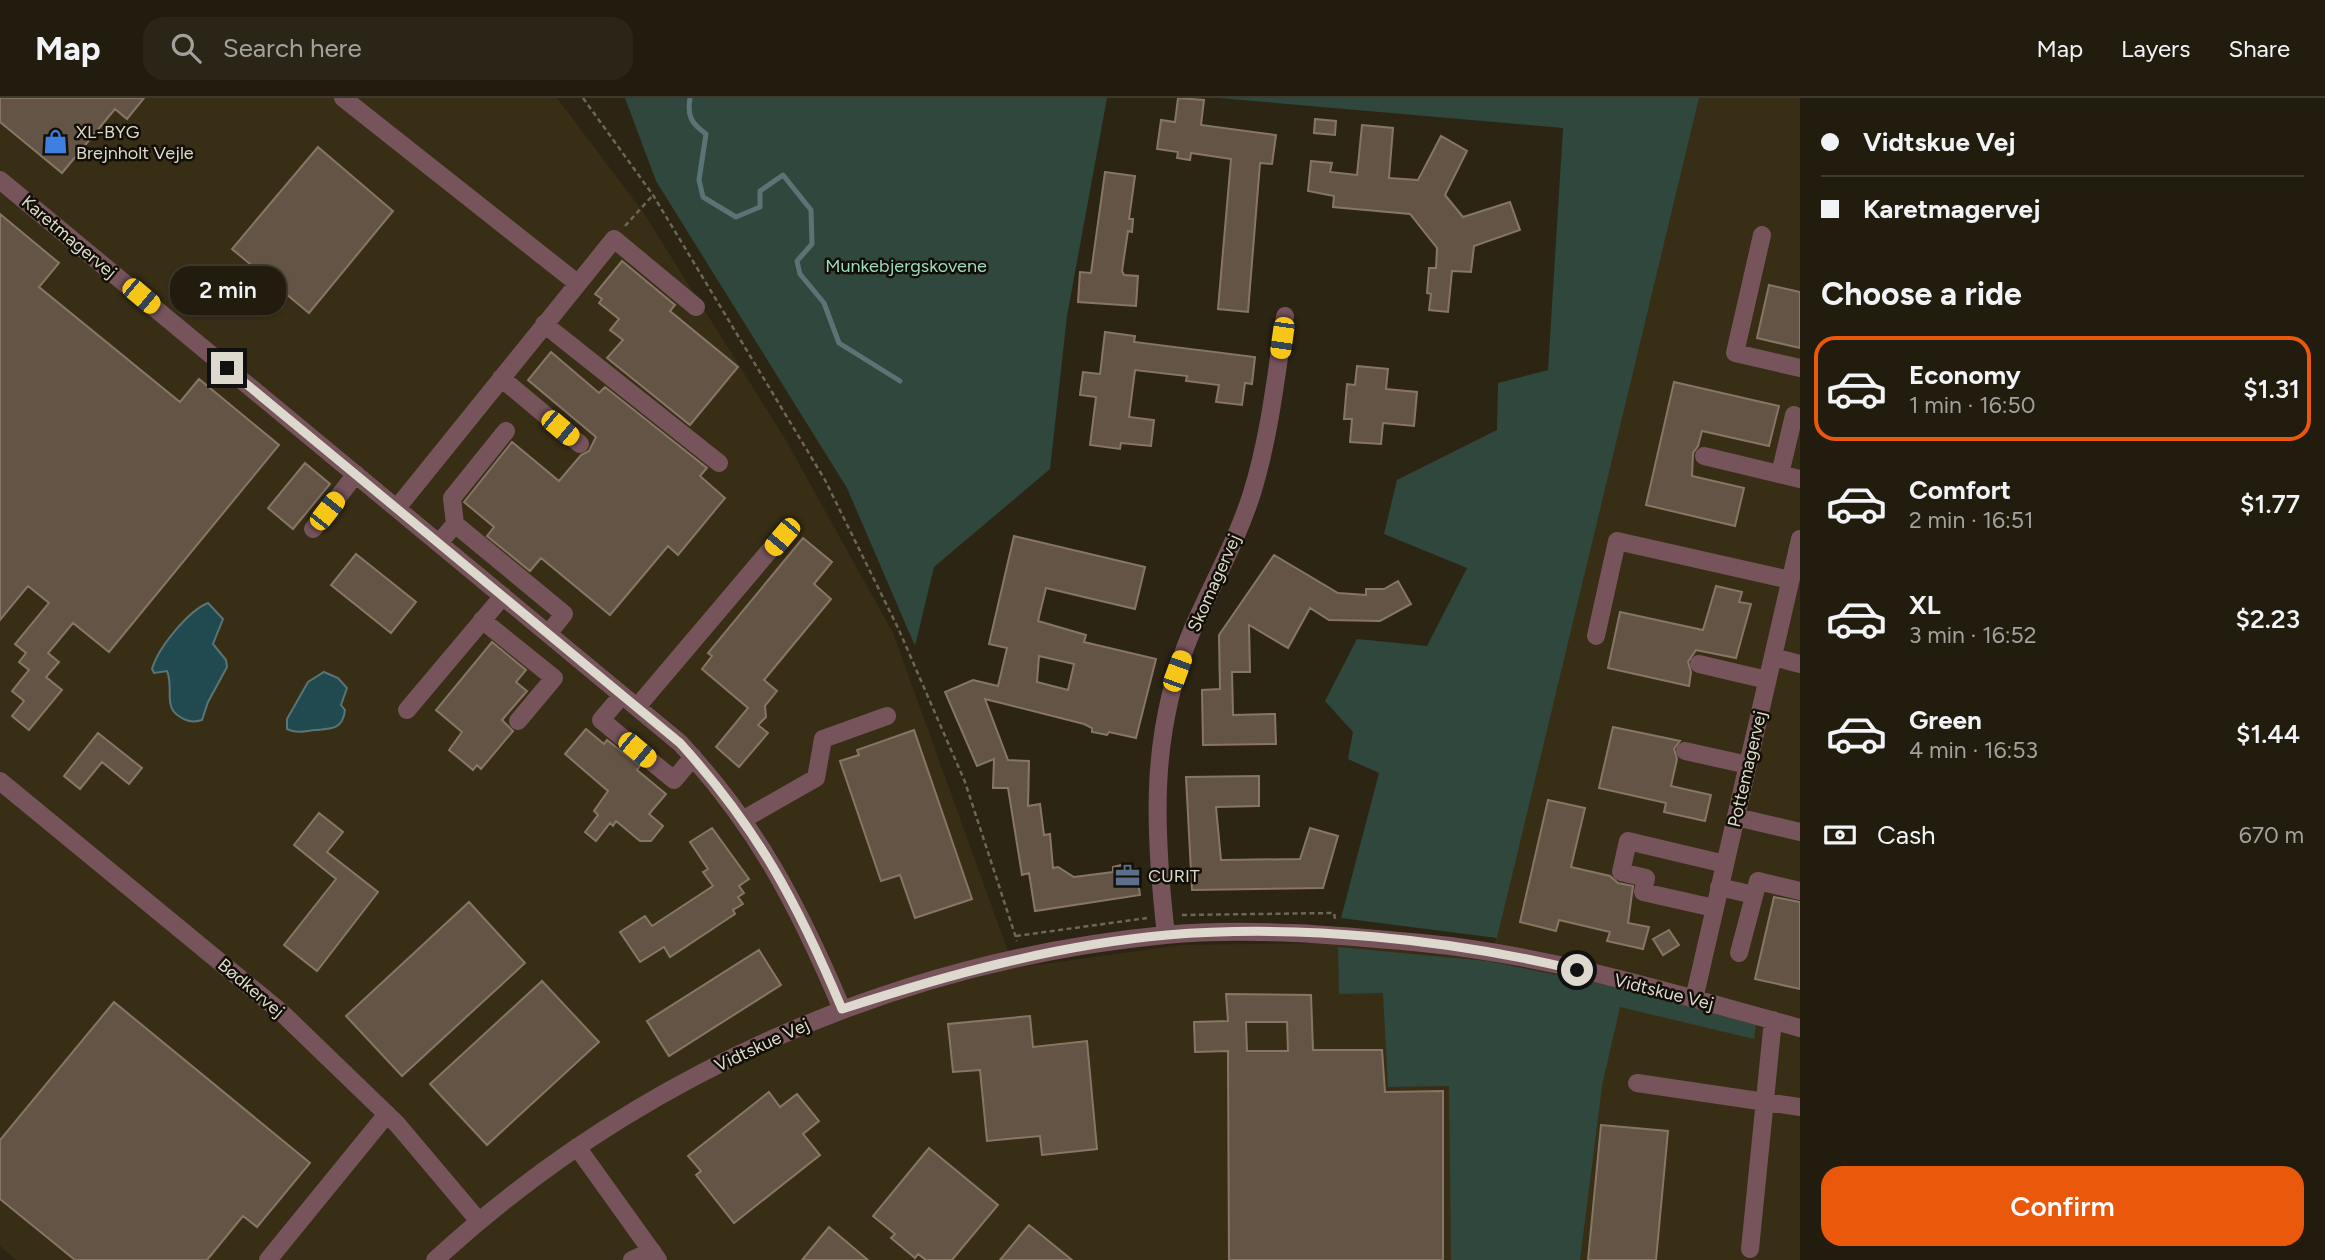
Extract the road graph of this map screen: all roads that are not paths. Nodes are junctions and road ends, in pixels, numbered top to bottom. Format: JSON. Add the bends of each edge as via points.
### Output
{"nodes":[{"id":1,"x":343,"y":98,"type":"edge"},
{"id":2,"x":0,"y":180,"type":"edge"},
{"id":3,"x":1762,"y":235,"type":"dead end"},
{"id":4,"x":577,"y":283,"type":"junction"},
{"id":5,"x":696,"y":307,"type":"dead end"},
{"id":6,"x":1285,"y":316,"type":"dead end"},
{"id":7,"x":544,"y":324,"type":"junction"},
{"id":8,"x":1800,"y":368,"type":"edge"},
{"id":9,"x":501,"y":378,"type":"junction"},
{"id":10,"x":1794,"y":415,"type":"dead end"},
{"id":11,"x":506,"y":431,"type":"dead end"},
{"id":12,"x":580,"y":444,"type":"dead end"},
{"id":13,"x":1704,"y":456,"type":"dead end"},
{"id":14,"x":719,"y":463,"type":"dead end"},
{"id":15,"x":356,"y":474,"type":"junction"},
{"id":16,"x":1780,"y":474,"type":"junction"},
{"id":17,"x":1800,"y":479,"type":"edge"},
{"id":18,"x":397,"y":508,"type":"junction"},
{"id":19,"x":455,"y":524,"type":"junction"},
{"id":20,"x":313,"y":529,"type":"dead end"},
{"id":21,"x":782,"y":537,"type":"dead end"},
{"id":22,"x":1800,"y":539,"type":"edge"},
{"id":23,"x":439,"y":543,"type":"junction"},
{"id":24,"x":1790,"y":580,"type":"junction"},
{"id":25,"x":503,"y":596,"type":"junction"},
{"id":26,"x":1793,"y":603,"type":"edge"},
{"id":27,"x":482,"y":620,"type":"junction"},
{"id":28,"x":548,"y":634,"type":"junction"},
{"id":29,"x":1596,"y":636,"type":"dead end"},
{"id":30,"x":1773,"y":657,"type":"junction"},
{"id":31,"x":1699,"y":664,"type":"dead end"},
{"id":32,"x":1800,"y":664,"type":"edge"},
{"id":33,"x":1768,"y":680,"type":"junction"},
{"id":34,"x":622,"y":695,"type":"junction"},
{"id":35,"x":637,"y":707,"type":"junction"},
{"id":36,"x":407,"y":710,"type":"dead end"},
{"id":37,"x":887,"y":716,"type":"dead end"},
{"id":38,"x":518,"y":721,"type":"dead end"},
{"id":39,"x":1685,"y":751,"type":"dead end"},
{"id":40,"x":693,"y":757,"type":"junction"},
{"id":41,"x":1748,"y":765,"type":"junction"},
{"id":42,"x":0,"y":781,"type":"edge"},
{"id":43,"x":1736,"y":817,"type":"junction"},
{"id":44,"x":744,"y":820,"type":"junction"},
{"id":45,"x":1800,"y":832,"type":"edge"},
{"id":46,"x":1725,"y":864,"type":"junction"},
{"id":47,"x":1719,"y":887,"type":"junction"},
{"id":48,"x":1800,"y":891,"type":"edge"},
{"id":49,"x":1754,"y":895,"type":"junction"},
{"id":50,"x":1714,"y":908,"type":"junction"},
{"id":51,"x":1166,"y":935,"type":"junction"},
{"id":52,"x":1739,"y":953,"type":"dead end"},
{"id":53,"x":1694,"y":999,"type":"junction"},
{"id":54,"x":842,"y":1009,"type":"junction"},
{"id":55,"x":1773,"y":1020,"type":"junction"},
{"id":56,"x":1800,"y":1028,"type":"edge"},
{"id":57,"x":1637,"y":1083,"type":"dead end"},
{"id":58,"x":1764,"y":1104,"type":"junction"},
{"id":59,"x":1800,"y":1107,"type":"edge"},
{"id":60,"x":387,"y":1114,"type":"junction"},
{"id":61,"x":577,"y":1147,"type":"junction"},
{"id":62,"x":478,"y":1220,"type":"junction"},
{"id":63,"x":1750,"y":1249,"type":"dead end"},
{"id":64,"x":655,"y":1255,"type":"edge"},
{"id":65,"x":268,"y":1260,"type":"edge"},
{"id":66,"x":435,"y":1260,"type":"edge"},
{"id":67,"x":632,"y":1260,"type":"edge"}],
"edges":[{"from":1,"to":4,"type":"street"},
{"from":2,"to":15,"type":"street","name":"Karetmagervej"},
{"from":3,"to":8,"type":"street","via":[[1735,354]]},
{"from":4,"to":5,"type":"street","via":[[614,239]]},
{"from":4,"to":7,"type":"street"},
{"from":6,"to":51,"type":"street","name":"Skomagervej","via":[[1252,493],[1177,671],[1162,739],[1156,842]]},
{"from":7,"to":9,"type":"street"},
{"from":7,"to":14,"type":"street"},
{"from":9,"to":12,"type":"street"},
{"from":9,"to":18,"type":"street"},
{"from":10,"to":16,"type":"street"},
{"from":11,"to":19,"type":"street","via":[[452,498]]},
{"from":13,"to":16,"type":"street"},
{"from":15,"to":18,"type":"street","name":"Karetmagervej"},
{"from":15,"to":20,"type":"street"},
{"from":16,"to":17,"type":"street"},
{"from":18,"to":23,"type":"street","name":"Karetmagervej"},
{"from":19,"to":23,"type":"street"},
{"from":19,"to":28,"type":"street","via":[[564,614]]},
{"from":21,"to":35,"type":"street"},
{"from":22,"to":24,"type":"street","name":"Pottemagervej"},
{"from":23,"to":25,"type":"street","name":"Karetmagervej"},
{"from":24,"to":26,"type":"street","name":"Pottemagervej"},
{"from":24,"to":29,"type":"street","via":[[1617,541]]},
{"from":25,"to":27,"type":"street"},
{"from":25,"to":28,"type":"street","name":"Karetmagervej"},
{"from":26,"to":30,"type":"street","name":"Pottemagervej"},
{"from":27,"to":36,"type":"street"},
{"from":27,"to":38,"type":"street","via":[[554,678]]},
{"from":28,"to":34,"type":"street","name":"Karetmagervej"},
{"from":30,"to":32,"type":"street"},
{"from":30,"to":33,"type":"street","name":"Pottemagervej"},
{"from":31,"to":33,"type":"street"},
{"from":33,"to":41,"type":"street","name":"Pottemagervej"},
{"from":34,"to":35,"type":"street","name":"Karetmagervej"},
{"from":34,"to":40,"type":"street","via":[[601,720],[674,780]]},
{"from":35,"to":40,"type":"street","name":"Karetmagervej"},
{"from":37,"to":44,"type":"street","via":[[823,739],[816,778]]},
{"from":39,"to":41,"type":"street"},
{"from":40,"to":44,"type":"street","name":"Karetmagervej"},
{"from":41,"to":43,"type":"street","name":"Pottemagervej"},
{"from":42,"to":60,"type":"street","name":"Bødkervej","via":[[282,1013]]},
{"from":43,"to":45,"type":"street"},
{"from":43,"to":46,"type":"street","name":"Pottemagervej"},
{"from":44,"to":54,"type":"street","name":"Karetmagervej","via":[[812,937]]},
{"from":46,"to":47,"type":"street","name":"Pottemagervej"},
{"from":46,"to":50,"type":"street","via":[[1628,841],[1621,872],[1646,878],[1643,891]]},
{"from":47,"to":49,"type":"street"},
{"from":47,"to":50,"type":"street","name":"Pottemagervej"},
{"from":48,"to":49,"type":"street","via":[[1758,881]]},
{"from":49,"to":52,"type":"street"},
{"from":50,"to":53,"type":"street","name":"Pottemagervej"},
{"from":51,"to":53,"type":"street","name":"Vidtskue Vej","via":[[1325,936],[1425,943],[1530,959]]},
{"from":51,"to":54,"type":"street","name":"Vidtskue Vej","via":[[1020,958]]},
{"from":53,"to":55,"type":"street","name":"Vidtskue Vej"},
{"from":54,"to":61,"type":"street","name":"Vidtskue Vej","via":[[742,1052]]},
{"from":55,"to":56,"type":"street","name":"Vidtskue Vej"},
{"from":55,"to":58,"type":"street"},
{"from":57,"to":58,"type":"street"},
{"from":58,"to":59,"type":"street"},
{"from":58,"to":63,"type":"street"},
{"from":60,"to":62,"type":"street","name":"Bødkervej"},
{"from":60,"to":65,"type":"street"},
{"from":61,"to":62,"type":"street","name":"Vidtskue Vej"},
{"from":61,"to":64,"type":"street"},
{"from":62,"to":66,"type":"street","name":"Vidtskue Vej"},
{"from":64,"to":67,"type":"street"}]}
